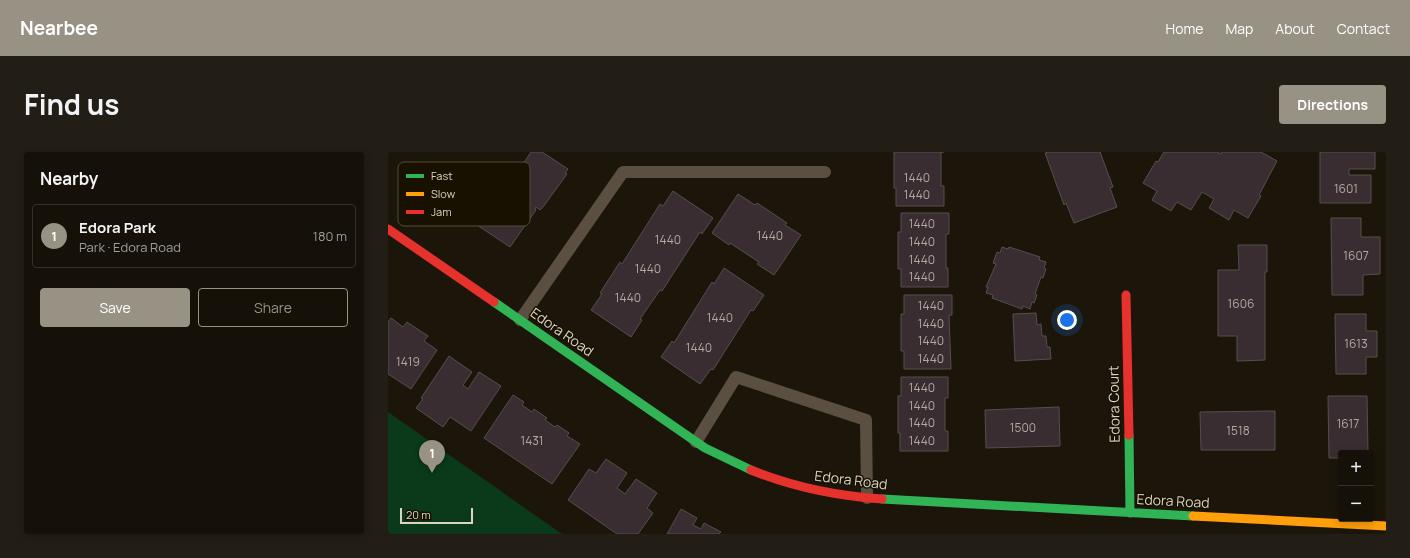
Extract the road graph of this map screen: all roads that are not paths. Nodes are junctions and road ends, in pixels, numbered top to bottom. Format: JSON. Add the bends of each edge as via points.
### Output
{"nodes":[{"id":1,"x":824,"y":172,"type":"dead end"},
{"id":2,"x":388,"y":229,"type":"edge"},
{"id":3,"x":1126,"y":295,"type":"dead end"},
{"id":4,"x":520,"y":320,"type":"junction"},
{"id":5,"x":696,"y":442,"type":"junction"},
{"id":6,"x":867,"y":498,"type":"junction"},
{"id":7,"x":1130,"y":513,"type":"junction"},
{"id":8,"x":1386,"y":526,"type":"edge"}],
"edges":[{"from":1,"to":4,"type":"lane","via":[[623,172]]},
{"from":2,"to":4,"type":"street","name":"Edora Road"},
{"from":3,"to":7,"type":"street","name":"Edora Court"},
{"from":4,"to":5,"type":"street","name":"Edora Road"},
{"from":5,"to":6,"type":"street","name":"Edora Road","via":[[750,471],[798,487]]},
{"from":5,"to":6,"type":"lane","via":[[736,377],[866,420]]},
{"from":6,"to":7,"type":"street","name":"Edora Road"},
{"from":7,"to":8,"type":"street","name":"Edora Road"}]}
